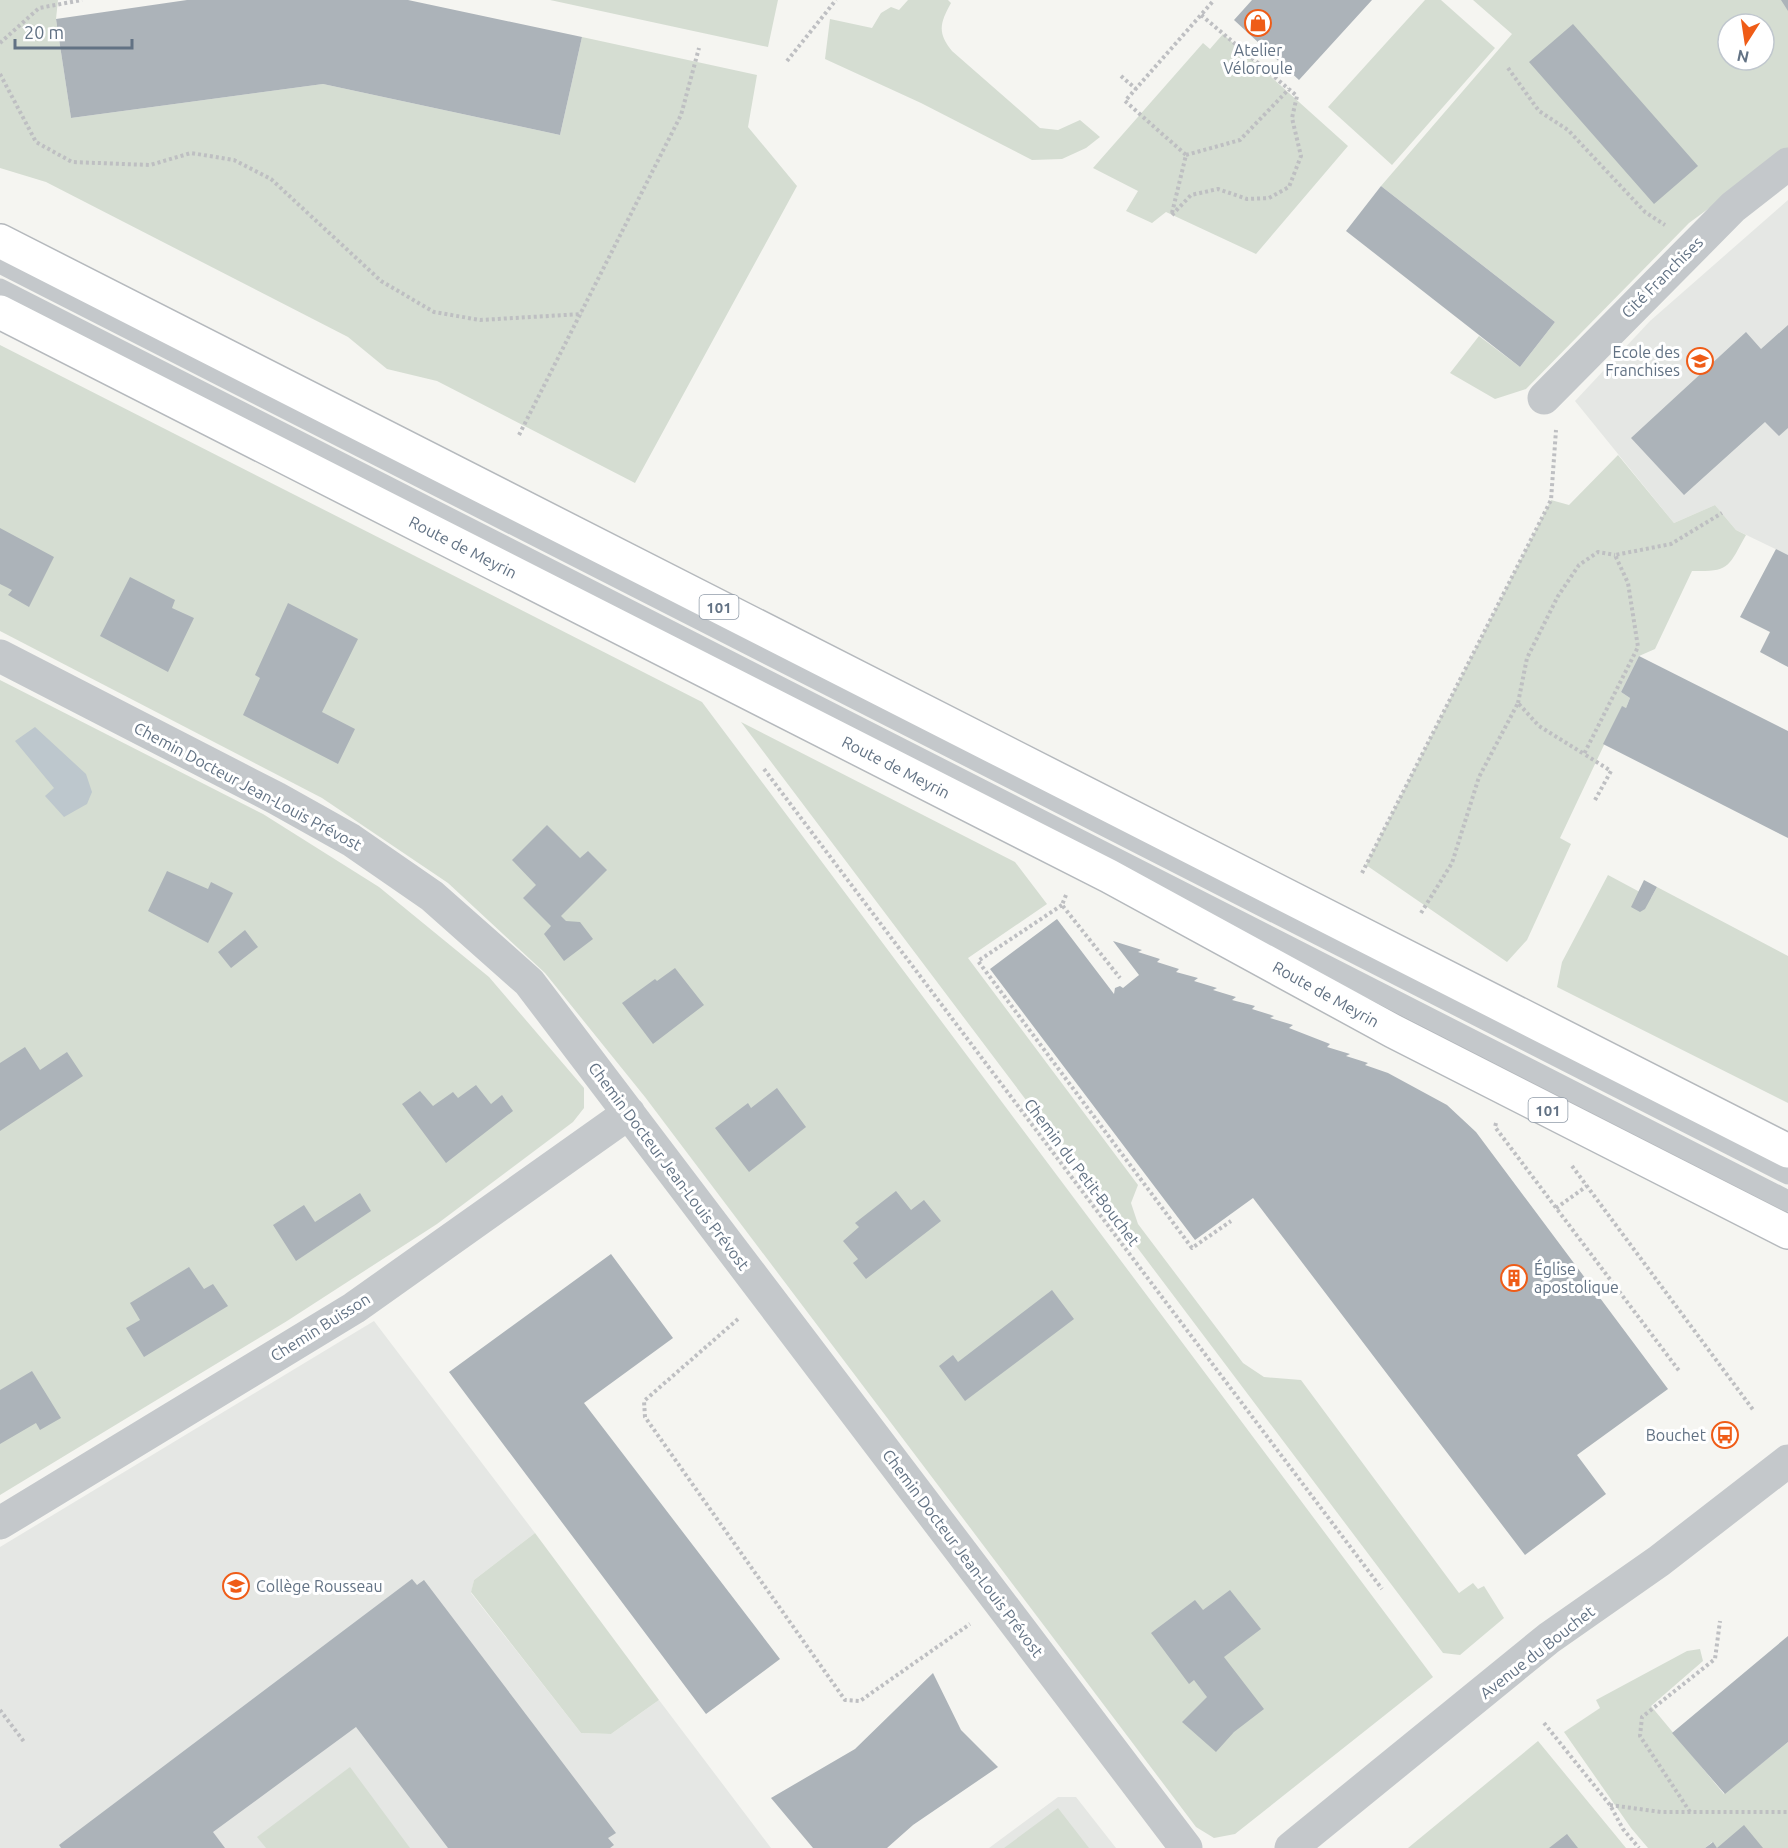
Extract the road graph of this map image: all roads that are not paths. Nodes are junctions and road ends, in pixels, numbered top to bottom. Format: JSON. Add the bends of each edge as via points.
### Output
{"nodes":[{"id":1,"x":1788,"y":164,"type":"edge"},
{"id":2,"x":0,"y":241,"type":"edge"},
{"id":3,"x":0,"y":262,"type":"edge"},
{"id":4,"x":0,"y":289,"type":"edge"},
{"id":5,"x":0,"y":312,"type":"edge"},
{"id":6,"x":1550,"y":411,"type":"road end"},
{"id":7,"x":0,"y":656,"type":"edge"},
{"id":8,"x":628,"y":1113,"type":"junction"},
{"id":9,"x":1788,"y":1151,"type":"edge"},
{"id":10,"x":1788,"y":1174,"type":"edge"},
{"id":11,"x":1788,"y":1201,"type":"edge"},
{"id":12,"x":1788,"y":1232,"type":"edge"},
{"id":13,"x":1788,"y":1461,"type":"edge"},
{"id":14,"x":0,"y":1523,"type":"edge"},
{"id":15,"x":1186,"y":1848,"type":"edge"},
{"id":16,"x":1291,"y":1848,"type":"edge"}],
"edges":[{"from":1,"to":6,"type":"street","name":"Cité Franchises","via":[[1733,207],[1685,253]]},
{"from":2,"to":9,"type":"main road","number":"101"},
{"from":3,"to":10,"type":"lane"},
{"from":4,"to":11,"type":"lane"},
{"from":5,"to":12,"type":"main road","name":"Route de Meyrin","number":"101","via":[[1109,876],[1393,1031]]},
{"from":7,"to":8,"type":"street","name":"Chemin Docteur Jean-Louis Prévost","via":[[276,798],[351,840],[432,896],[529,982]]},
{"from":8,"to":14,"type":"street","name":"Chemin Buisson","via":[[354,1308]]},
{"from":8,"to":15,"type":"street","name":"Chemin Docteur Jean-Louis Prévost"},
{"from":13,"to":16,"type":"street","name":"Avenue du Bouchet","via":[[1659,1562],[1549,1638]]}]}
